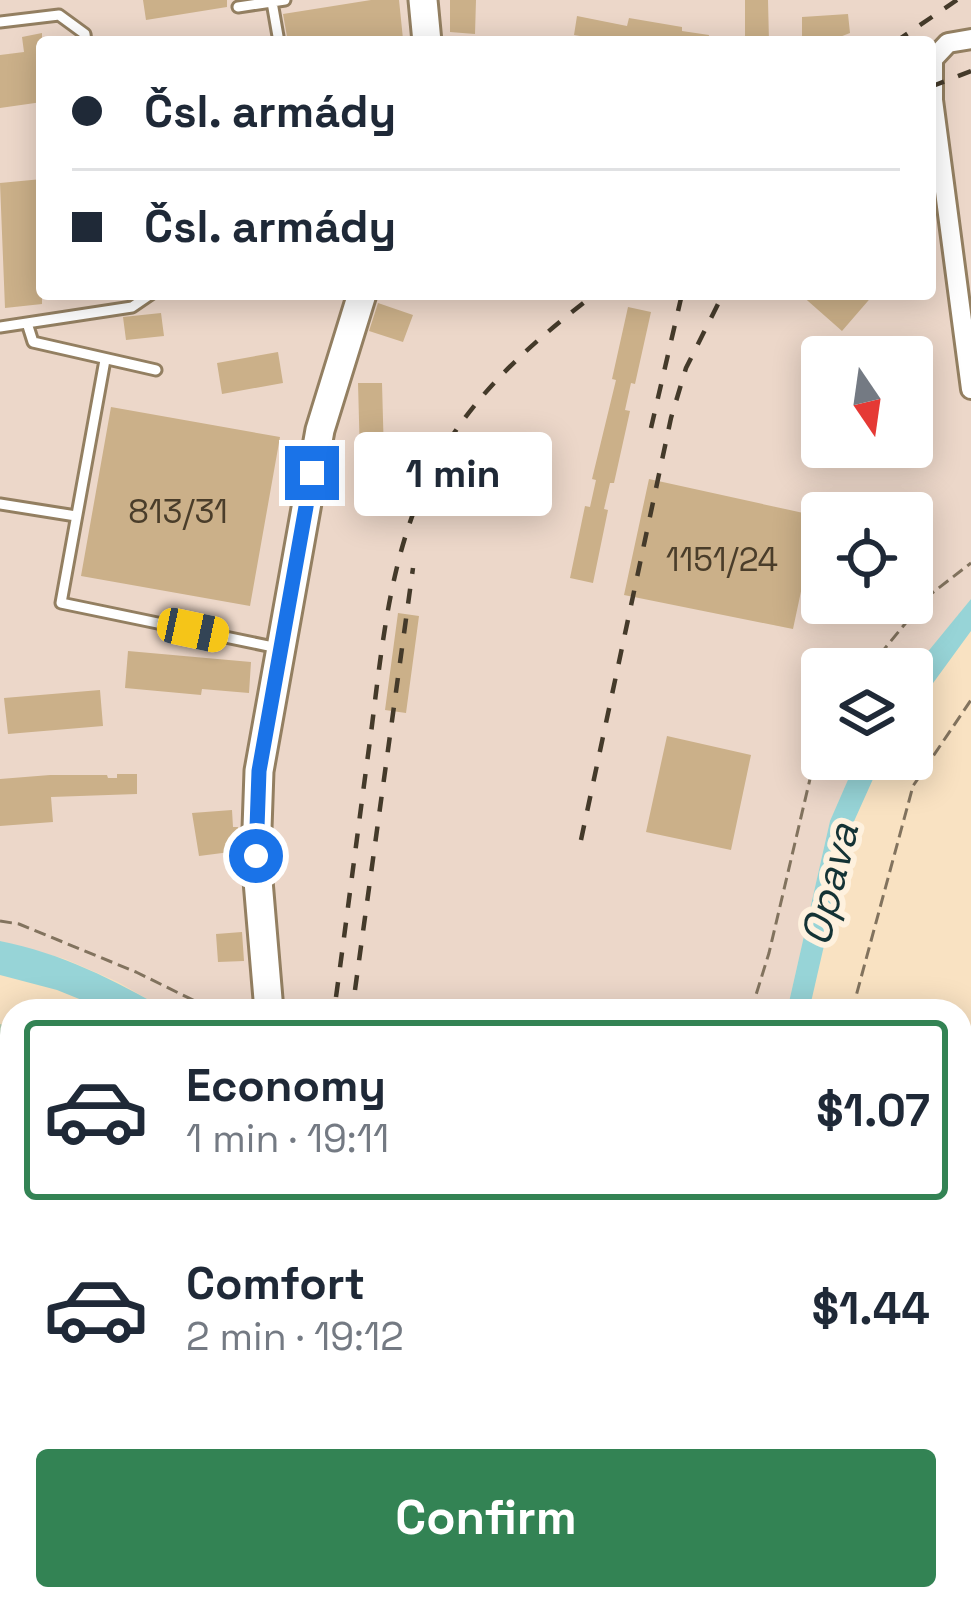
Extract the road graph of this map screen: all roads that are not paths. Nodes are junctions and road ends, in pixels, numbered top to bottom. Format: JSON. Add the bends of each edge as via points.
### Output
{"nodes":[{"id":1,"x":285,"y":0,"type":"edge"},
{"id":2,"x":423,"y":0,"type":"edge"},
{"id":3,"x":272,"y":2,"type":"edge"},
{"id":4,"x":238,"y":7,"type":"dead end"},
{"id":5,"x":0,"y":22,"type":"edge"},
{"id":6,"x":85,"y":36,"type":"edge"},
{"id":7,"x":278,"y":36,"type":"edge"},
{"id":8,"x":426,"y":36,"type":"edge"},
{"id":9,"x":971,"y":39,"type":"edge"},
{"id":10,"x":936,"y":56,"type":"edge"},
{"id":11,"x":936,"y":123,"type":"edge"},
{"id":12,"x":142,"y":300,"type":"edge"},
{"id":13,"x":360,"y":300,"type":"edge"},
{"id":14,"x":27,"y":323,"type":"junction"},
{"id":15,"x":0,"y":327,"type":"edge"},
{"id":16,"x":105,"y":360,"type":"junction"},
{"id":17,"x":156,"y":370,"type":"dead end"},
{"id":18,"x":971,"y":389,"type":"edge"},
{"id":19,"x":0,"y":504,"type":"edge"},
{"id":20,"x":76,"y":516,"type":"junction"},
{"id":21,"x":281,"y":648,"type":"junction"},
{"id":22,"x":267,"y":999,"type":"edge"}],
"edges":[{"from":1,"to":3,"type":"lane"},
{"from":2,"to":8,"type":"main road"},
{"from":3,"to":4,"type":"lane"},
{"from":3,"to":7,"type":"lane"},
{"from":5,"to":6,"type":"lane","via":[[59,16]]},
{"from":9,"to":10,"type":"street","via":[[948,43]]},
{"from":11,"to":18,"type":"street"},
{"from":12,"to":14,"type":"lane"},
{"from":13,"to":21,"type":"main road","via":[[320,430]]},
{"from":14,"to":15,"type":"lane"},
{"from":14,"to":16,"type":"lane","via":[[33,342]]},
{"from":16,"to":17,"type":"lane"},
{"from":16,"to":20,"type":"lane"},
{"from":19,"to":20,"type":"lane"},
{"from":20,"to":21,"type":"lane","via":[[61,603]]},
{"from":21,"to":22,"type":"main road","via":[[259,771],[256,856]]}]}
